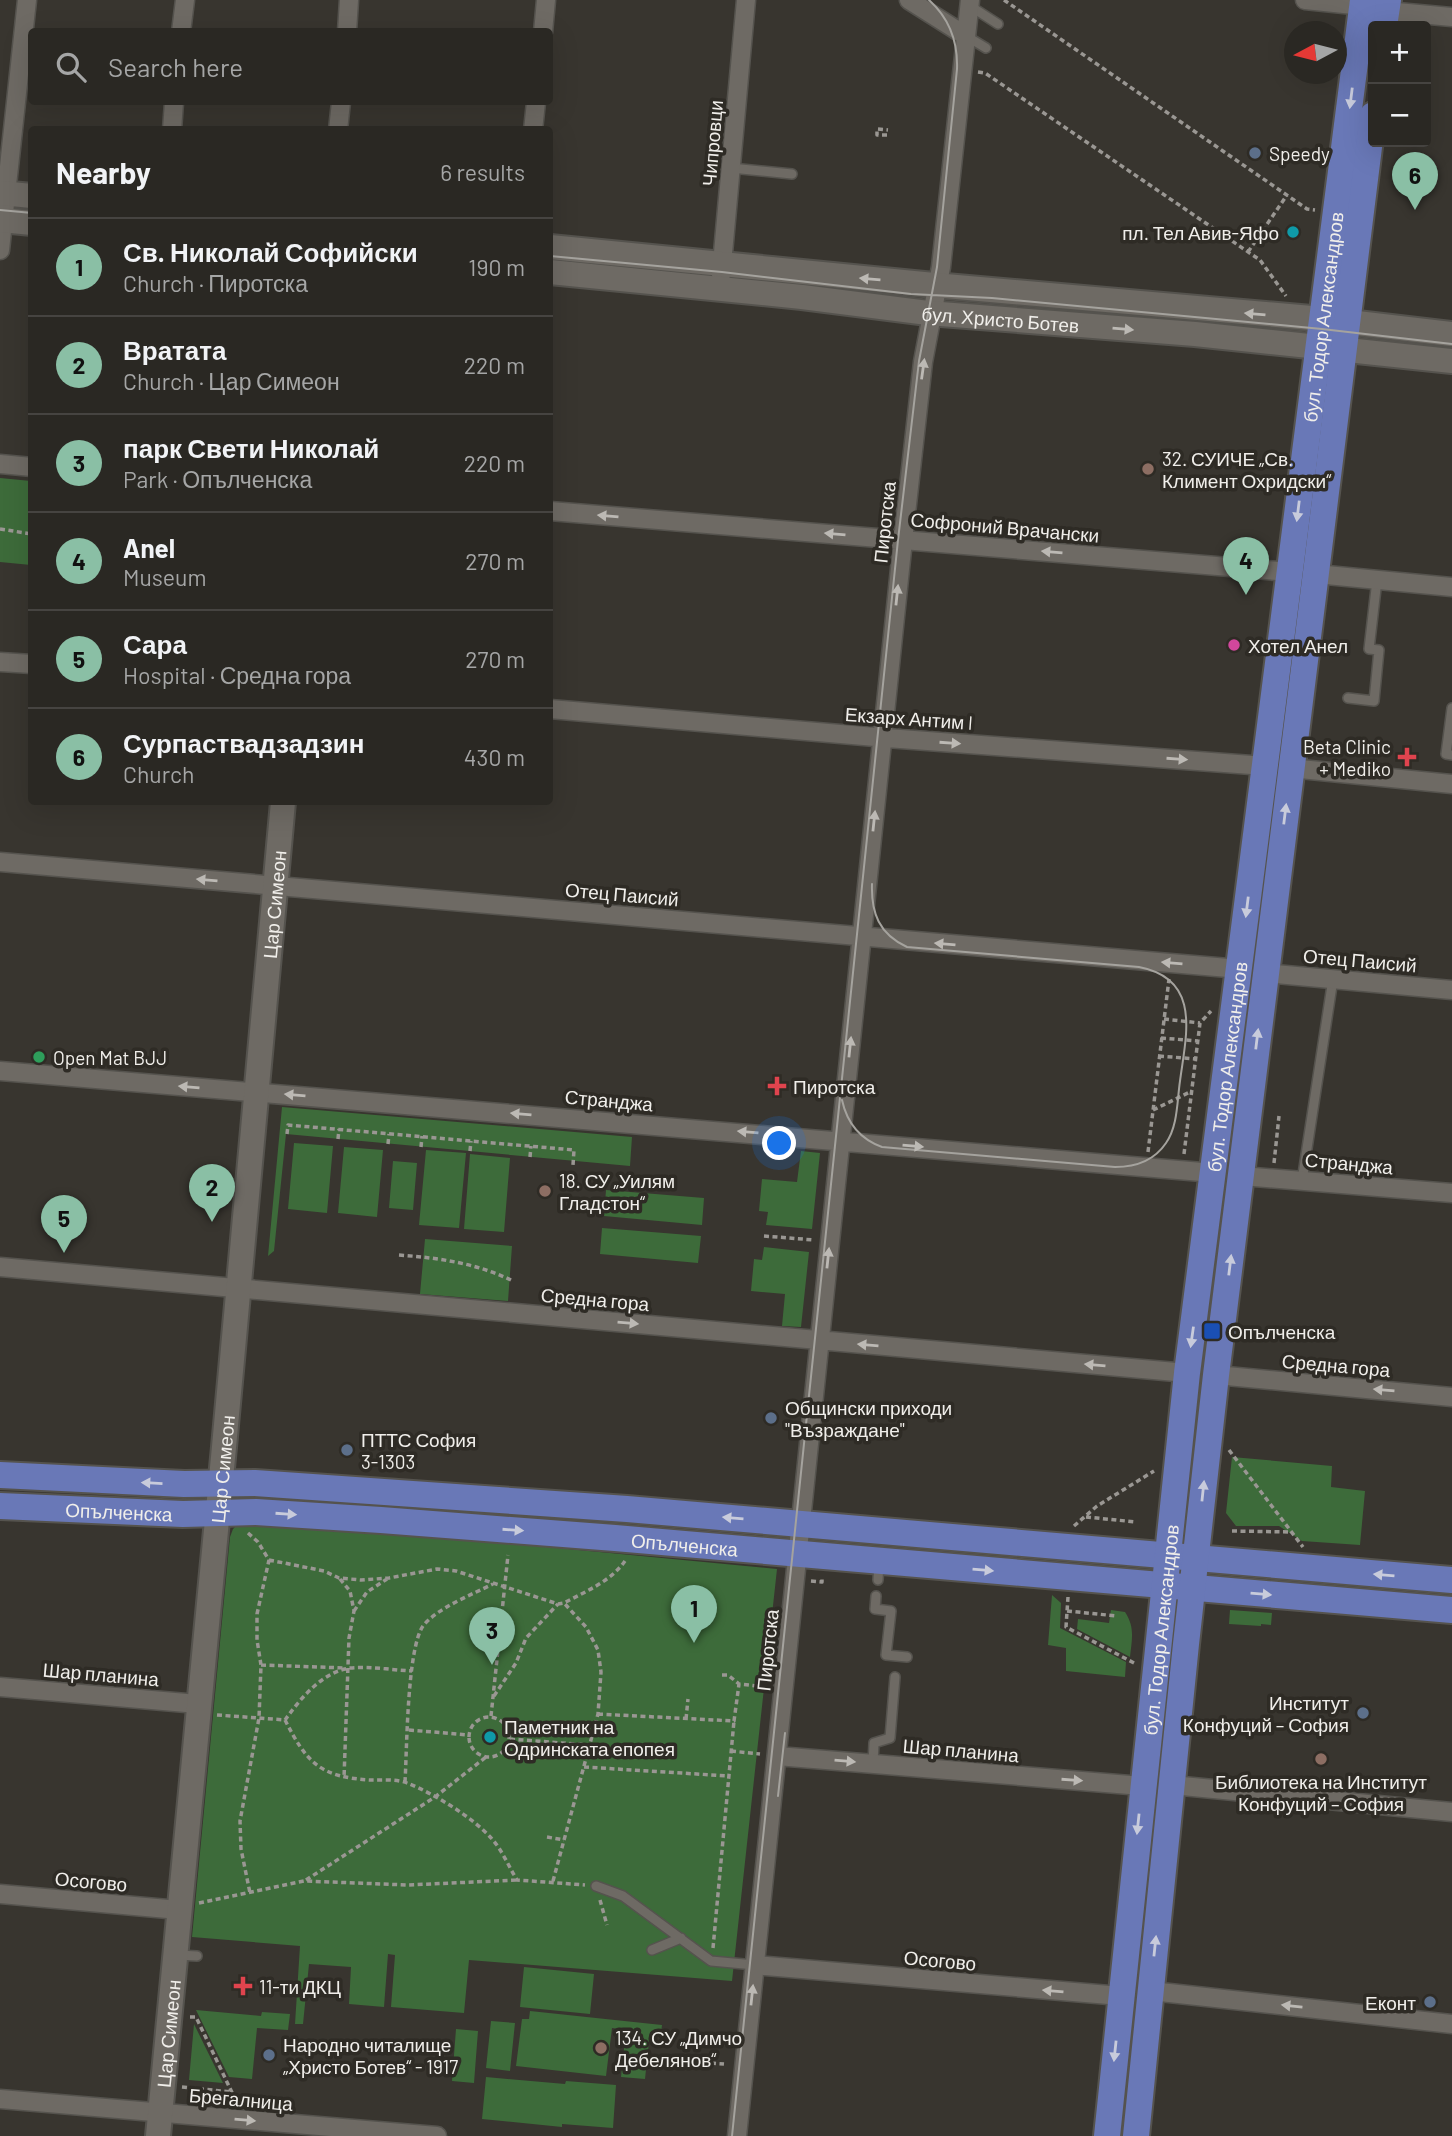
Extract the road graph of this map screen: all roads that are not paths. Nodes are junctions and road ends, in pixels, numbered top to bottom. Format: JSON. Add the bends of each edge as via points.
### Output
{"nodes":[{"id":1,"x":27,"y":0,"type":"edge"},
{"id":2,"x":184,"y":0,"type":"edge"},
{"id":3,"x":349,"y":0,"type":"edge"},
{"id":4,"x":546,"y":0,"type":"edge"},
{"id":5,"x":746,"y":0,"type":"edge"},
{"id":6,"x":909,"y":0,"type":"edge"},
{"id":7,"x":1305,"y":0,"type":"edge"},
{"id":8,"x":967,"y":2,"type":"edge"},
{"id":9,"x":1374,"y":7,"type":"edge"},
{"id":10,"x":1452,"y":17,"type":"edge"},
{"id":11,"x":998,"y":24,"type":"dead end"},
{"id":12,"x":181,"y":28,"type":"edge"},
{"id":13,"x":346,"y":28,"type":"edge"},
{"id":14,"x":543,"y":28,"type":"edge"},
{"id":15,"x":966,"y":36,"type":"junction"},
{"id":16,"x":986,"y":48,"type":"dead end"},
{"id":17,"x":174,"y":105,"type":"edge"},
{"id":18,"x":341,"y":105,"type":"edge"},
{"id":19,"x":536,"y":105,"type":"edge"},
{"id":20,"x":172,"y":126,"type":"edge"},
{"id":21,"x":338,"y":126,"type":"edge"},
{"id":22,"x":533,"y":126,"type":"edge"},
{"id":23,"x":1368,"y":142,"type":"edge"},
{"id":24,"x":731,"y":168,"type":"junction"},
{"id":25,"x":792,"y":174,"type":"dead end"},
{"id":26,"x":3,"y":193,"type":"edge"},
{"id":27,"x":28,"y":196,"type":"edge"},
{"id":28,"x":2,"y":220,"type":"edge"},
{"id":29,"x":28,"y":223,"type":"edge"},
{"id":30,"x":553,"y":248,"type":"edge"},
{"id":31,"x":0,"y":250,"type":"edge"},
{"id":32,"x":553,"y":272,"type":"edge"},
{"id":33,"x":721,"y":277,"type":"junction"},
{"id":34,"x":938,"y":285,"type":"junction"},
{"id":35,"x":933,"y":313,"type":"junction"},
{"id":36,"x":1335,"y":321,"type":"junction"},
{"id":37,"x":1452,"y":334,"type":"edge"},
{"id":38,"x":1332,"y":348,"type":"junction"},
{"id":39,"x":1452,"y":361,"type":"edge"},
{"id":40,"x":0,"y":464,"type":"edge"},
{"id":41,"x":28,"y":467,"type":"edge"},
{"id":42,"x":553,"y":511,"type":"edge"},
{"id":43,"x":903,"y":540,"type":"junction"},
{"id":44,"x":1303,"y":573,"type":"junction"},
{"id":45,"x":1377,"y":580,"type":"junction"},
{"id":46,"x":1452,"y":587,"type":"edge"},
{"id":47,"x":0,"y":662,"type":"edge"},
{"id":48,"x":28,"y":664,"type":"edge"},
{"id":49,"x":1348,"y":698,"type":"dead end"},
{"id":50,"x":1452,"y":708,"type":"edge"},
{"id":51,"x":553,"y":709,"type":"edge"},
{"id":52,"x":882,"y":738,"type":"junction"},
{"id":53,"x":1452,"y":755,"type":"edge"},
{"id":54,"x":1278,"y":767,"type":"junction"},
{"id":55,"x":1452,"y":785,"type":"edge"},
{"id":56,"x":283,"y":805,"type":"edge"},
{"id":57,"x":0,"y":862,"type":"edge"},
{"id":58,"x":275,"y":886,"type":"junction"},
{"id":59,"x":862,"y":936,"type":"junction"},
{"id":60,"x":1252,"y":971,"type":"junction"},
{"id":61,"x":1333,"y":979,"type":"junction"},
{"id":62,"x":1452,"y":990,"type":"edge"},
{"id":63,"x":0,"y":1071,"type":"edge"},
{"id":64,"x":257,"y":1092,"type":"junction"},
{"id":65,"x":841,"y":1140,"type":"junction"},
{"id":66,"x":1214,"y":1172,"type":"junction"},
{"id":67,"x":1242,"y":1176,"type":"junction"},
{"id":68,"x":1302,"y":1181,"type":"junction"},
{"id":69,"x":1452,"y":1193,"type":"edge"},
{"id":70,"x":0,"y":1267,"type":"edge"},
{"id":71,"x":239,"y":1288,"type":"junction"},
{"id":72,"x":820,"y":1340,"type":"junction"},
{"id":73,"x":1187,"y":1373,"type":"junction"},
{"id":74,"x":1216,"y":1375,"type":"junction"},
{"id":75,"x":1452,"y":1396,"type":"edge"},
{"id":76,"x":0,"y":1475,"type":"edge"},
{"id":77,"x":220,"y":1484,"type":"junction"},
{"id":78,"x":0,"y":1506,"type":"edge"},
{"id":79,"x":218,"y":1513,"type":"junction"},
{"id":80,"x":801,"y":1524,"type":"junction"},
{"id":81,"x":798,"y":1553,"type":"junction"},
{"id":82,"x":1166,"y":1556,"type":"junction"},
{"id":83,"x":1196,"y":1559,"type":"junction"},
{"id":84,"x":1452,"y":1580,"type":"edge"},
{"id":85,"x":1163,"y":1586,"type":"junction"},
{"id":86,"x":1192,"y":1588,"type":"junction"},
{"id":87,"x":876,"y":1596,"type":"dead end"},
{"id":88,"x":1452,"y":1610,"type":"edge"},
{"id":89,"x":907,"y":1657,"type":"dead end"},
{"id":90,"x":895,"y":1677,"type":"dead end"},
{"id":91,"x":0,"y":1687,"type":"edge"},
{"id":92,"x":207,"y":1709,"type":"junction"},
{"id":93,"x":777,"y":1756,"type":"junction"},
{"id":94,"x":873,"y":1763,"type":"junction"},
{"id":95,"x":1172,"y":1785,"type":"junction"},
{"id":96,"x":1142,"y":1786,"type":"junction"},
{"id":97,"x":1452,"y":1812,"type":"edge"},
{"id":98,"x":596,"y":1886,"type":"road end"},
{"id":99,"x":0,"y":1894,"type":"edge"},
{"id":100,"x":187,"y":1907,"type":"junction"},
{"id":101,"x":681,"y":1938,"type":"junction"},
{"id":102,"x":652,"y":1950,"type":"dead end"},
{"id":103,"x":755,"y":1965,"type":"junction"},
{"id":104,"x":1151,"y":1991,"type":"junction"},
{"id":105,"x":1121,"y":1996,"type":"junction"},
{"id":106,"x":1452,"y":2024,"type":"edge"},
{"id":107,"x":0,"y":2099,"type":"edge"},
{"id":108,"x":159,"y":2125,"type":"edge"},
{"id":109,"x":437,"y":2136,"type":"edge"},
{"id":110,"x":737,"y":2136,"type":"edge"},
{"id":111,"x":1107,"y":2136,"type":"edge"},
{"id":112,"x":1136,"y":2136,"type":"edge"}],
"edges":[{"from":1,"to":26,"type":"street"},
{"from":2,"to":12,"type":"street"},
{"from":3,"to":13,"type":"street"},
{"from":4,"to":14,"type":"street"},
{"from":5,"to":24,"type":"street","name":"Чипровци"},
{"from":6,"to":15,"type":"street"},
{"from":7,"to":9,"type":"street"},
{"from":8,"to":11,"type":"lane"},
{"from":8,"to":15,"type":"street","name":"Пиротска"},
{"from":9,"to":10,"type":"street"},
{"from":9,"to":36,"type":"main road","name":"бул. Тодор Александров","one_way":true},
{"from":15,"to":16,"type":"lane"},
{"from":15,"to":34,"type":"street","name":"Пиротска"},
{"from":17,"to":20,"type":"street"},
{"from":18,"to":21,"type":"street"},
{"from":19,"to":22,"type":"street"},
{"from":23,"to":36,"type":"main road","name":"бул. Тодор Александров"},
{"from":24,"to":25,"type":"lane"},
{"from":24,"to":33,"type":"street","name":"Чипровци"},
{"from":26,"to":27,"type":"main road"},
{"from":26,"to":28,"type":"street"},
{"from":28,"to":29,"type":"main road"},
{"from":28,"to":31,"type":"street"},
{"from":30,"to":33,"type":"main road","name":"бул. Христо Ботев"},
{"from":32,"to":33,"type":"main road","name":"бул. Христо Ботев"},
{"from":34,"to":33,"type":"main road","name":"бул. Христо Ботев","one_way":true},
{"from":33,"to":35,"type":"main road","name":"бул. Христо Ботев"},
{"from":34,"to":35,"type":"street","name":"Пиротска"},
{"from":36,"to":34,"type":"main road","name":"бул. Христо Ботев","one_way":true},
{"from":35,"to":38,"type":"main road","name":"бул. Христо Ботев","one_way":true},
{"from":43,"to":35,"type":"street","name":"Пиротска","one_way":true},
{"from":36,"to":37,"type":"main road","name":"бул. Христо Ботев"},
{"from":36,"to":38,"type":"main road","name":"бул. Тодор Александров"},
{"from":38,"to":39,"type":"main road","name":"бул. Христо Ботев"},
{"from":38,"to":44,"type":"main road","name":"бул. Тодор Александров"},
{"from":40,"to":41,"type":"street"},
{"from":43,"to":42,"type":"street","name":"Софроний Врачански","one_way":true},
{"from":44,"to":43,"type":"street","name":"Софроний Врачански","one_way":true},
{"from":52,"to":43,"type":"street","name":"Пиротска","one_way":true},
{"from":44,"to":45,"type":"street","name":"Софроний Врачански"},
{"from":44,"to":54,"type":"main road","name":"бул. Тодор Александров"},
{"from":45,"to":46,"type":"street","name":"Софроний Врачански"},
{"from":45,"to":49,"type":"lane","via":[[1369,649],[1379,650],[1374,701]]},
{"from":47,"to":48,"type":"street"},
{"from":50,"to":53,"type":"lane","via":[[1446,754]]},
{"from":51,"to":52,"type":"street","name":"Екзарх Антим I"},
{"from":52,"to":54,"type":"street","name":"Екзарх Антим I","one_way":true},
{"from":59,"to":52,"type":"street","name":"Пиротска","one_way":true},
{"from":54,"to":55,"type":"street","name":"Екзарх Антим I"},
{"from":54,"to":60,"type":"main road","name":"бул. Тодор Александров"},
{"from":56,"to":58,"type":"main road","name":"Цар Симеон"},
{"from":58,"to":57,"type":"street","name":"Отец Паисий","one_way":true},
{"from":58,"to":59,"type":"street","name":"Отец Паисий"},
{"from":58,"to":64,"type":"main road","name":"Цар Симеон"},
{"from":60,"to":59,"type":"street","name":"Отец Паисий","one_way":true},
{"from":65,"to":59,"type":"street","name":"Пиротска","one_way":true},
{"from":60,"to":61,"type":"street","name":"Отец Паисий"},
{"from":60,"to":66,"type":"main road","name":"бул. Тодор Александров"},
{"from":67,"to":60,"type":"main road","name":"бул. Тодор Александров","one_way":true},
{"from":61,"to":62,"type":"street","name":"Отец Паисий"},
{"from":61,"to":68,"type":"lane"},
{"from":64,"to":63,"type":"street","name":"Странджа","one_way":true},
{"from":65,"to":64,"type":"street","name":"Странджа","one_way":true},
{"from":64,"to":71,"type":"main road","name":"Цар Симеон"},
{"from":65,"to":66,"type":"street","name":"Странджа","one_way":true},
{"from":72,"to":65,"type":"street","name":"Пиротска","one_way":true},
{"from":66,"to":73,"type":"main road","name":"бул. Тодор Александров","one_way":true},
{"from":67,"to":68,"type":"street","name":"Странджа"},
{"from":74,"to":67,"type":"main road","name":"бул. Тодор Александров","one_way":true},
{"from":68,"to":69,"type":"street","name":"Странджа"},
{"from":70,"to":71,"type":"street","name":"Средна гора"},
{"from":71,"to":72,"type":"street","name":"Средна гора","one_way":true},
{"from":71,"to":77,"type":"main road","name":"Цар Симеон"},
{"from":73,"to":72,"type":"street","name":"Средна гора","one_way":true},
{"from":72,"to":80,"type":"street","name":"Пиротска"},
{"from":73,"to":82,"type":"main road","name":"бул. Тодор Александров"},
{"from":75,"to":74,"type":"street","name":"Средна гора","one_way":true},
{"from":83,"to":74,"type":"main road","name":"бул. Тодор Александров","one_way":true},
{"from":77,"to":76,"type":"main road","name":"Опълченска","one_way":true},
{"from":77,"to":79,"type":"main road","name":"Цар Симеон"},
{"from":80,"to":77,"type":"main road","name":"Опълченска","one_way":true,"via":[[537,1502]]},
{"from":78,"to":79,"type":"main road","name":"Опълченска"},
{"from":79,"to":81,"type":"main road","name":"Опълченска","one_way":true,"via":[[381,1520]]},
{"from":79,"to":92,"type":"main road","name":"Цар Симеон"},
{"from":80,"to":81,"type":"street","name":"Пиротска"},
{"from":80,"to":82,"type":"main road","name":"Опълченска"},
{"from":81,"to":85,"type":"main road","name":"Опълченска","one_way":true,"via":[[879,1570]]},
{"from":81,"to":93,"type":"street","name":"Пиротска"},
{"from":82,"to":83,"type":"main road","name":"Опълченска"},
{"from":82,"to":85,"type":"main road","name":"бул. Тодор Александров"},
{"from":84,"to":83,"type":"main road","name":"Опълченска","one_way":true},
{"from":83,"to":86,"type":"main road","name":"бул. Тодор Александров"},
{"from":85,"to":86,"type":"main road","name":"Опълченска"},
{"from":85,"to":96,"type":"main road","name":"бул. Тодор Александров"},
{"from":86,"to":88,"type":"main road","name":"Опълченска","one_way":true},
{"from":86,"to":95,"type":"main road","name":"бул. Тодор Александров"},
{"from":87,"to":89,"type":"lane","via":[[875,1609],[891,1611],[886,1655]]},
{"from":90,"to":94,"type":"lane","via":[[890,1738],[874,1743]]},
{"from":91,"to":92,"type":"street","name":"Шар планина"},
{"from":92,"to":100,"type":"main road","name":"Цар Симеон"},
{"from":93,"to":94,"type":"street","name":"Шар планина","one_way":true},
{"from":93,"to":103,"type":"street","name":"Пиротска"},
{"from":94,"to":96,"type":"street","name":"Шар планина","one_way":true},
{"from":95,"to":97,"type":"street"},
{"from":104,"to":95,"type":"main road","name":"бул. Тодор Александров","one_way":true},
{"from":96,"to":105,"type":"main road","name":"бул. Тодор Александров","one_way":true},
{"from":98,"to":101,"type":"lane","via":[[624,1896]]},
{"from":99,"to":100,"type":"street","name":"Осогово"},
{"from":100,"to":108,"type":"main road","name":"Цар Симеон","via":[[186,1955]]},
{"from":101,"to":102,"type":"lane"},
{"from":101,"to":103,"type":"lane","via":[[711,1961]]},
{"from":105,"to":103,"type":"street","name":"Осогово","one_way":true},
{"from":110,"to":103,"type":"street","name":"Пиротска","one_way":true},
{"from":106,"to":104,"type":"street","one_way":true},
{"from":104,"to":112,"type":"main road","name":"бул. Тодор Александров"},
{"from":105,"to":111,"type":"main road","name":"бул. Тодор Александров","one_way":true},
{"from":107,"to":108,"type":"street","name":"Брегалница"},
{"from":108,"to":109,"type":"street","name":"Брегалница","one_way":true,"via":[[237,2119]]}]}
